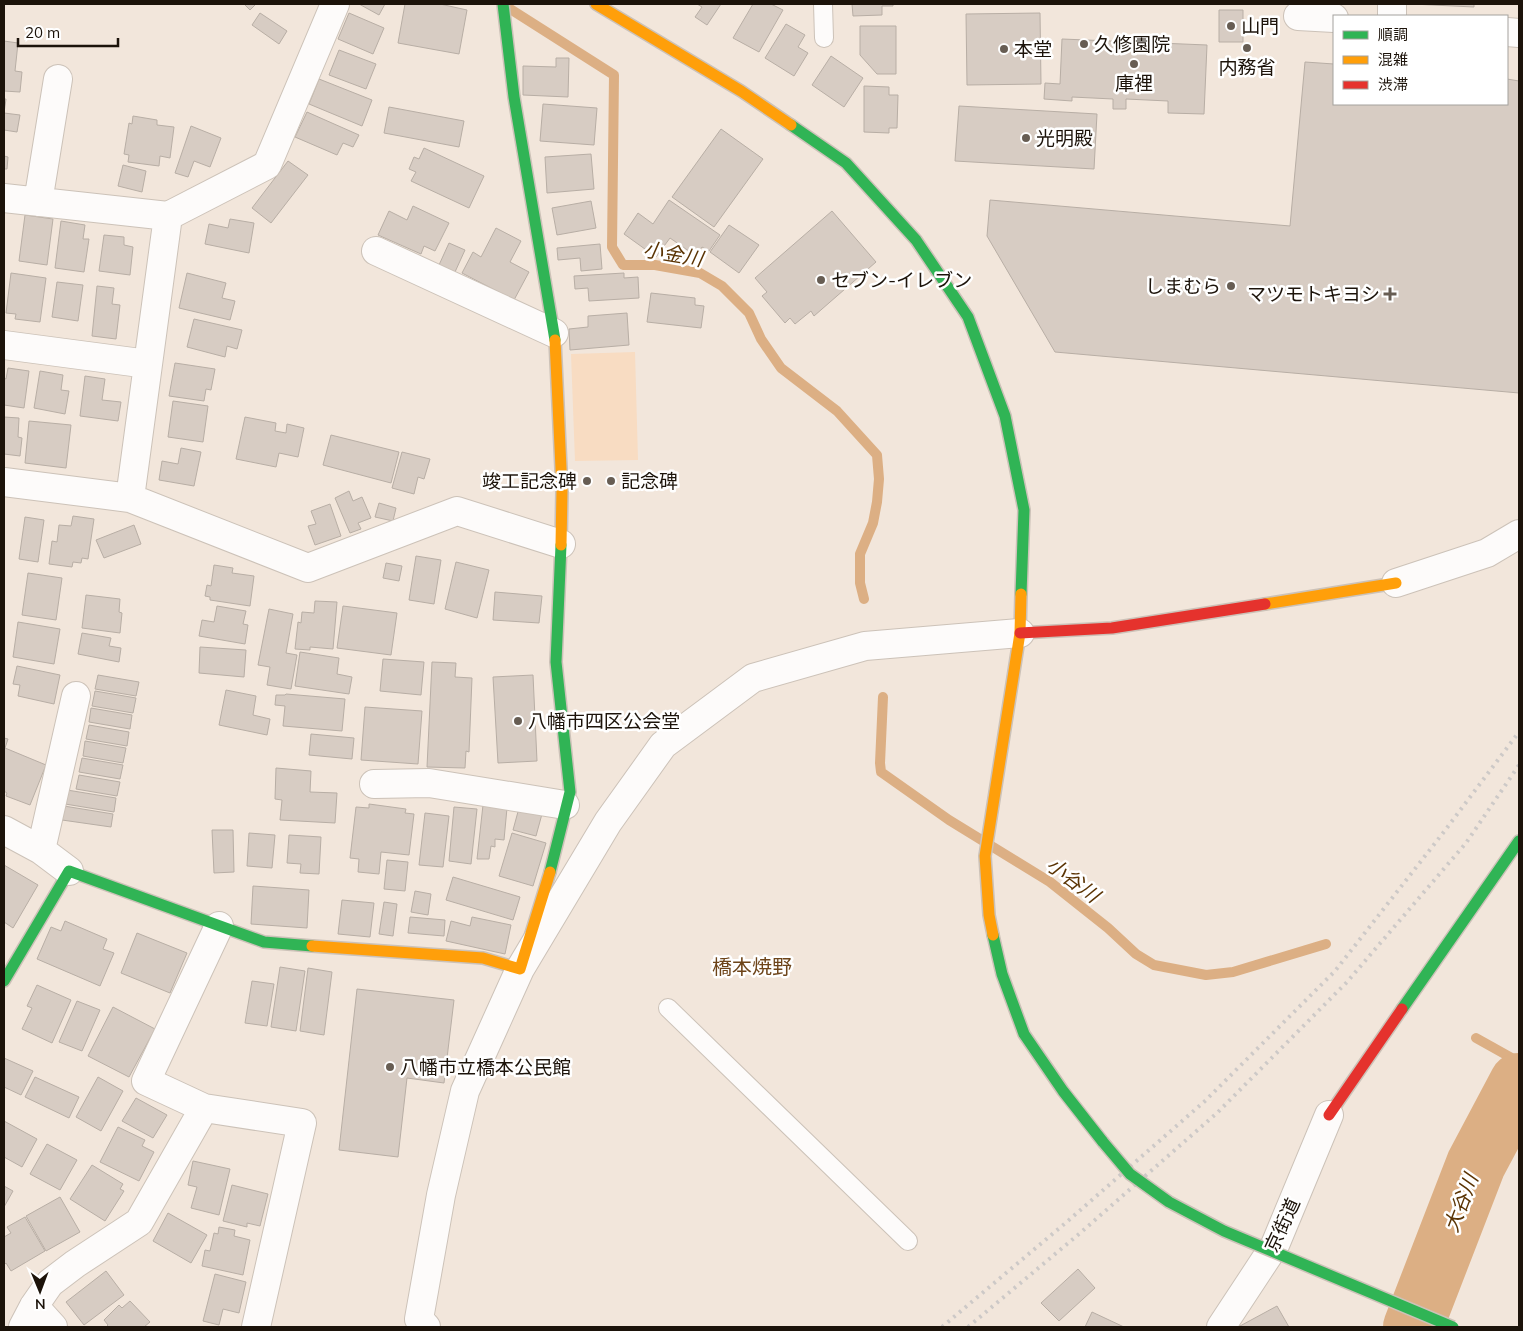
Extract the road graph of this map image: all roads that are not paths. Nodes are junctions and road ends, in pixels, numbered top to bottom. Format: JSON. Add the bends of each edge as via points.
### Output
{"nodes":[{"id":1,"x":336,"y":4,"type":"edge"},
{"id":2,"x":503,"y":4,"type":"edge"},
{"id":3,"x":596,"y":4,"type":"edge"},
{"id":4,"x":823,"y":4,"type":"edge"},
{"id":5,"x":1298,"y":16,"type":"dead end"},
{"id":6,"x":1333,"y":18,"type":"edge"},
{"id":7,"x":824,"y":38,"type":"dead end"},
{"id":8,"x":58,"y":79,"type":"dead end"},
{"id":9,"x":4,"y":198,"type":"edge"},
{"id":10,"x":38,"y":202,"type":"junction"},
{"id":11,"x":168,"y":216,"type":"junction"},
{"id":12,"x":376,"y":251,"type":"dead end"},
{"id":13,"x":554,"y":333,"type":"junction"},
{"id":14,"x":4,"y":346,"type":"edge"},
{"id":15,"x":148,"y":364,"type":"junction"},
{"id":16,"x":4,"y":482,"type":"edge"},
{"id":17,"x":130,"y":498,"type":"junction"},
{"id":18,"x":1519,"y":534,"type":"edge"},
{"id":19,"x":561,"y":544,"type":"junction"},
{"id":20,"x":1396,"y":583,"type":"joint"},
{"id":21,"x":1020,"y":633,"type":"junction"},
{"id":22,"x":76,"y":696,"type":"dead end"},
{"id":23,"x":374,"y":784,"type":"dead end"},
{"id":24,"x":566,"y":805,"type":"junction"},
{"id":25,"x":4,"y":830,"type":"edge"},
{"id":26,"x":1519,"y":841,"type":"edge"},
{"id":27,"x":41,"y":850,"type":"junction"},
{"id":28,"x":69,"y":871,"type":"junction"},
{"id":29,"x":219,"y":926,"type":"junction"},
{"id":30,"x":520,"y":969,"type":"junction"},
{"id":31,"x":4,"y":981,"type":"edge"},
{"id":32,"x":668,"y":1008,"type":"dead end"},
{"id":33,"x":204,"y":1108,"type":"junction"},
{"id":34,"x":1329,"y":1115,"type":"joint"},
{"id":35,"x":908,"y":1241,"type":"dead end"},
{"id":36,"x":29,"y":1317,"type":"edge"},
{"id":37,"x":421,"y":1325,"type":"edge"},
{"id":38,"x":53,"y":1327,"type":"edge"},
{"id":39,"x":256,"y":1327,"type":"edge"},
{"id":40,"x":1221,"y":1327,"type":"edge"},
{"id":41,"x":1453,"y":1327,"type":"edge"}],
"edges":[{"from":1,"to":11,"type":"street","via":[[267,165]]},
{"from":2,"to":13,"type":"street","via":[[514,97]]},
{"from":3,"to":21,"type":"street","via":[[742,91],[846,163],[916,240],[968,317],[1005,416],[1024,510]]},
{"from":4,"to":7,"type":"lane"},
{"from":5,"to":6,"type":"street"},
{"from":8,"to":10,"type":"street"},
{"from":9,"to":10,"type":"street"},
{"from":10,"to":11,"type":"street"},
{"from":11,"to":15,"type":"street"},
{"from":12,"to":13,"type":"street"},
{"from":13,"to":19,"type":"street","via":[[562,490]]},
{"from":14,"to":15,"type":"street"},
{"from":15,"to":17,"type":"street"},
{"from":16,"to":17,"type":"street"},
{"from":17,"to":19,"type":"street","via":[[308,568],[457,511]]},
{"from":18,"to":20,"type":"street","via":[[1486,554]]},
{"from":19,"to":24,"type":"street","via":[[556,662],[570,792]]},
{"from":20,"to":21,"type":"street","via":[[1112,628]]},
{"from":21,"to":30,"type":"street","via":[[865,646],[753,678],[662,744],[608,822]]},
{"from":21,"to":41,"type":"street","bridge":true,"via":[[985,856],[989,916],[1002,974],[1024,1034],[1063,1091],[1130,1174],[1169,1202],[1224,1231]]},
{"from":22,"to":27,"type":"street"},
{"from":23,"to":24,"type":"street","via":[[429,784]]},
{"from":24,"to":30,"type":"street","via":[[545,892]]},
{"from":25,"to":27,"type":"street"},
{"from":26,"to":34,"type":"street"},
{"from":27,"to":28,"type":"street"},
{"from":28,"to":29,"type":"street"},
{"from":28,"to":31,"type":"street"},
{"from":29,"to":30,"type":"street","via":[[264,942],[483,958]]},
{"from":29,"to":33,"type":"street","via":[[146,1081]]},
{"from":30,"to":37,"type":"street","via":[[465,1091],[441,1195]]},
{"from":32,"to":35,"type":"lane"},
{"from":33,"to":36,"type":"street","via":[[139,1222],[56,1278]]},
{"from":33,"to":39,"type":"street","via":[[302,1124]]},
{"from":34,"to":40,"type":"street","name":"京街道","via":[[1274,1246]]},
{"from":36,"to":38,"type":"street"}]}
